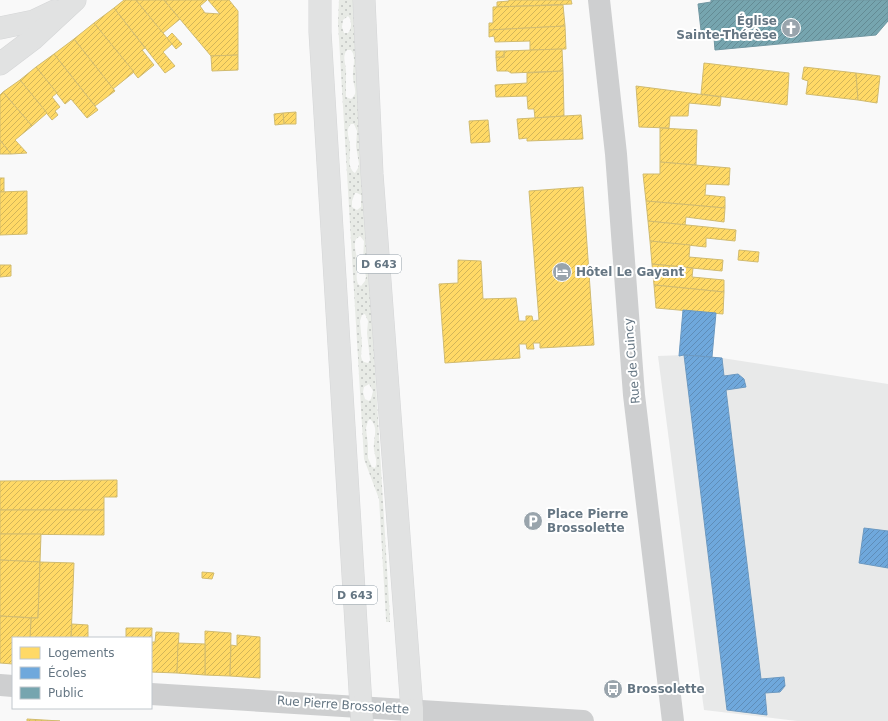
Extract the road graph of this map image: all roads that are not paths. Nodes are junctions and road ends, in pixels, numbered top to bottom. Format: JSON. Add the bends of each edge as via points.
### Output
{"nodes":[{"id":1,"x":320,"y":0,"type":"edge"},
{"id":2,"x":364,"y":0,"type":"edge"},
{"id":3,"x":599,"y":0,"type":"edge"},
{"id":4,"x":72,"y":2,"type":"edge"},
{"id":5,"x":0,"y":28,"type":"edge"},
{"id":6,"x":0,"y":64,"type":"edge"},
{"id":7,"x":0,"y":685,"type":"edge"},
{"id":8,"x":12,"y":686,"type":"edge"},
{"id":9,"x":152,"y":694,"type":"edge"},
{"id":10,"x":361,"y":714,"type":"edge"},
{"id":11,"x":412,"y":715,"type":"edge"},
{"id":12,"x":583,"y":721,"type":"edge"},
{"id":13,"x":673,"y":721,"type":"edge"}],
"edges":[{"from":1,"to":10,"type":"main road","number":"D 643"},
{"from":2,"to":11,"type":"main road","number":"D 643","via":[[373,182]]},
{"from":3,"to":13,"type":"street","name":"Rue de Cuincy","via":[[616,154],[634,395]]},
{"from":4,"to":5,"type":"main road","via":[[34,20]]},
{"from":4,"to":6,"type":"main road","via":[[33,39]]},
{"from":7,"to":8,"type":"street"},
{"from":9,"to":10,"type":"street","name":"Rue Pierre Brossolette"},
{"from":10,"to":11,"type":"street","name":"Rue Pierre Brossolette"},
{"from":11,"to":12,"type":"street","name":"Rue Pierre Brossolette"}]}
